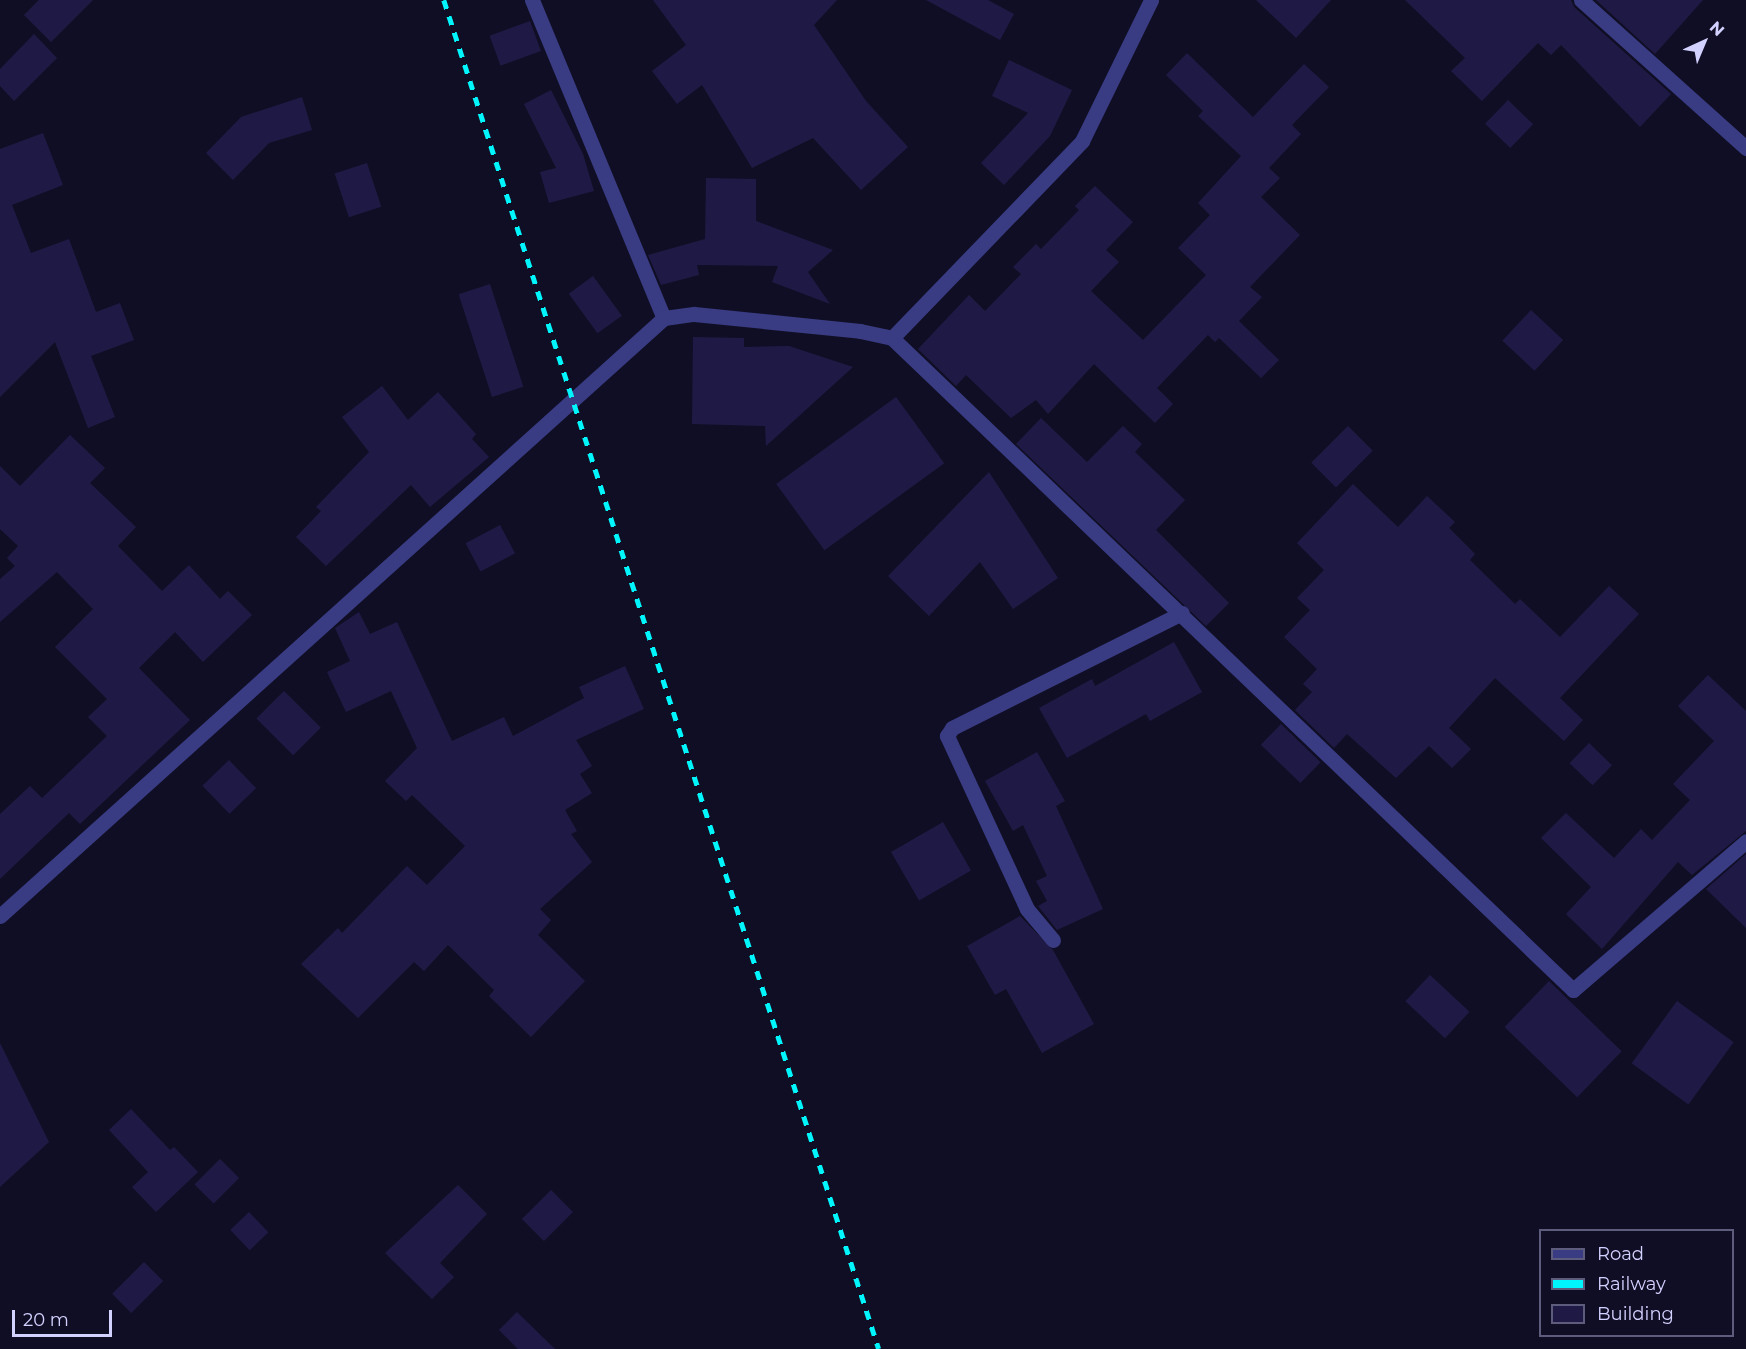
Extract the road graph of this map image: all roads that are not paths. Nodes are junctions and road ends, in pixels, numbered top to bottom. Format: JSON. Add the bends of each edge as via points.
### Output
{"nodes":[{"id":1,"x":532,"y":0,"type":"edge"},
{"id":2,"x":1151,"y":0,"type":"edge"},
{"id":3,"x":1581,"y":0,"type":"edge"},
{"id":4,"x":1746,"y":148,"type":"edge"},
{"id":5,"x":664,"y":318,"type":"junction"},
{"id":6,"x":892,"y":338,"type":"junction"},
{"id":7,"x":1182,"y":613,"type":"junction"},
{"id":8,"x":1746,"y":841,"type":"edge"},
{"id":9,"x":0,"y":916,"type":"edge"},
{"id":10,"x":1053,"y":940,"type":"dead end"}],
"edges":[{"from":1,"to":5,"type":"street"},
{"from":2,"to":6,"type":"street","via":[[1083,141]]},
{"from":3,"to":4,"type":"street"},
{"from":5,"to":6,"type":"street","via":[[694,314],[860,331]]},
{"from":5,"to":9,"type":"street"},
{"from":6,"to":7,"type":"street"},
{"from":7,"to":8,"type":"street","via":[[1573,990]]},
{"from":7,"to":10,"type":"street","via":[[952,728],[947,736],[1027,909]]}]}
